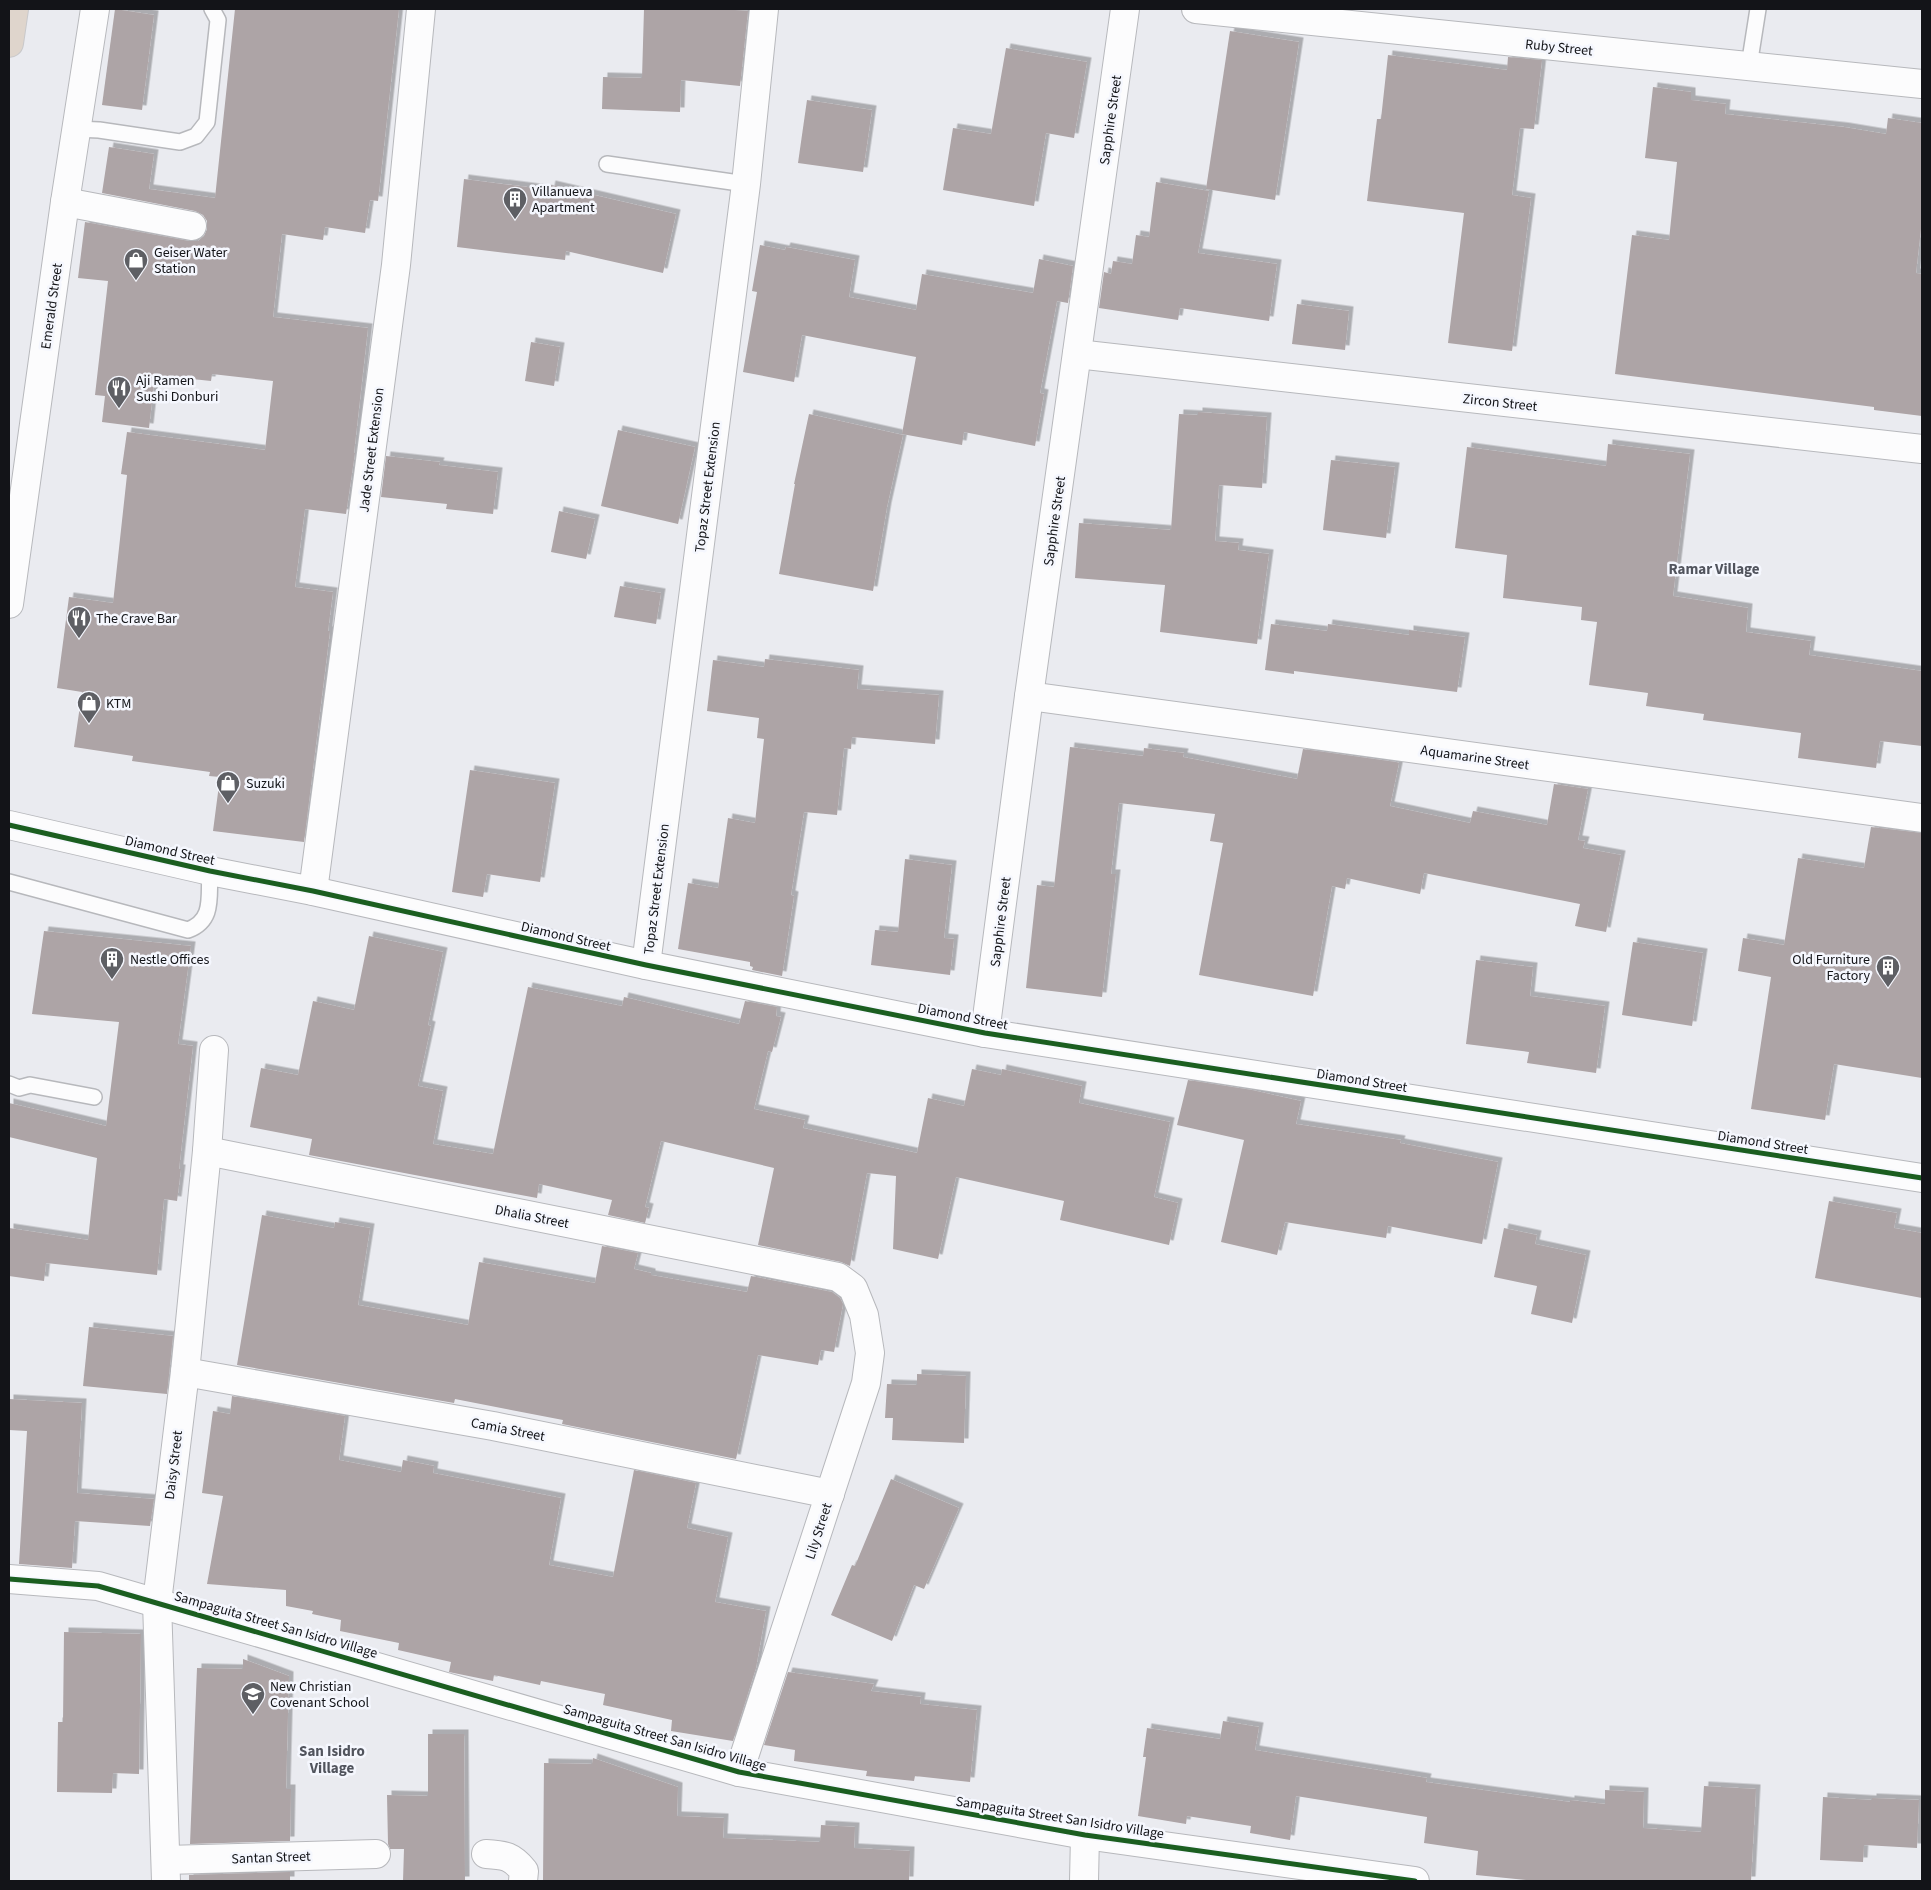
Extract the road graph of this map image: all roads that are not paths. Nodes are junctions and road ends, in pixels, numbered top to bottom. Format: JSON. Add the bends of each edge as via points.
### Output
{"nodes":[{"id":1,"x":14,"y":9,"type":"edge"},
{"id":2,"x":95,"y":9,"type":"edge"},
{"id":3,"x":212,"y":9,"type":"edge"},
{"id":4,"x":421,"y":9,"type":"edge"},
{"id":5,"x":764,"y":9,"type":"edge"},
{"id":6,"x":1125,"y":9,"type":"edge"},
{"id":7,"x":1196,"y":9,"type":"edge"},
{"id":8,"x":1758,"y":9,"type":"edge"},
{"id":9,"x":9,"y":43,"type":"edge"},
{"id":10,"x":1749,"y":66,"type":"junction"},
{"id":11,"x":1922,"y":84,"type":"edge"},
{"id":12,"x":76,"y":129,"type":"junction"},
{"id":13,"x":607,"y":164,"type":"dead end"},
{"id":14,"x":746,"y":184,"type":"junction"},
{"id":15,"x":65,"y":202,"type":"junction"},
{"id":16,"x":192,"y":226,"type":"dead end"},
{"id":17,"x":1077,"y":354,"type":"junction"},
{"id":18,"x":1922,"y":449,"type":"edge"},
{"id":19,"x":9,"y":604,"type":"edge"},
{"id":20,"x":1029,"y":696,"type":"junction"},
{"id":21,"x":1922,"y":818,"type":"edge"},
{"id":22,"x":9,"y":825,"type":"edge"},
{"id":23,"x":210,"y":871,"type":"junction"},
{"id":24,"x":9,"y":882,"type":"edge"},
{"id":25,"x":313,"y":891,"type":"junction"},
{"id":26,"x":646,"y":965,"type":"junction"},
{"id":27,"x":985,"y":1033,"type":"junction"},
{"id":28,"x":214,"y":1050,"type":"dead end"},
{"id":29,"x":9,"y":1084,"type":"edge"},
{"id":30,"x":94,"y":1097,"type":"dead end"},
{"id":31,"x":207,"y":1151,"type":"junction"},
{"id":32,"x":1922,"y":1178,"type":"edge"},
{"id":33,"x":853,"y":1288,"type":"joint"},
{"id":34,"x":184,"y":1372,"type":"junction"},
{"id":35,"x":830,"y":1494,"type":"junction"},
{"id":36,"x":9,"y":1579,"type":"edge"},
{"id":37,"x":157,"y":1602,"type":"junction"},
{"id":38,"x":739,"y":1772,"type":"junction"},
{"id":39,"x":1085,"y":1835,"type":"junction"},
{"id":40,"x":376,"y":1854,"type":"dead end"},
{"id":41,"x":486,"y":1854,"type":"dead end"},
{"id":42,"x":166,"y":1871,"type":"edge"},
{"id":43,"x":523,"y":1881,"type":"edge"},
{"id":44,"x":1084,"y":1881,"type":"edge"},
{"id":45,"x":1415,"y":1881,"type":"edge"}],
"edges":[{"from":1,"to":9,"type":"highway"},
{"from":2,"to":12,"type":"street","name":"Emerald Street"},
{"from":3,"to":12,"type":"lane","via":[[218,20],[207,122],[196,136],[180,142]]},
{"from":4,"to":25,"type":"street","name":"Jade Street Extension","via":[[396,265]]},
{"from":5,"to":14,"type":"street","name":"Topaz Street Extension"},
{"from":6,"to":17,"type":"street","name":"Sapphire Street"},
{"from":7,"to":10,"type":"street","name":"Ruby Street"},
{"from":8,"to":10,"type":"lane"},
{"from":10,"to":11,"type":"street","name":"Ruby Street"},
{"from":12,"to":15,"type":"street","name":"Emerald Street"},
{"from":13,"to":14,"type":"lane"},
{"from":14,"to":26,"type":"street","name":"Topaz Street Extension"},
{"from":15,"to":16,"type":"street"},
{"from":15,"to":19,"type":"street","name":"Emerald Street"},
{"from":17,"to":18,"type":"street","name":"Zircon Street"},
{"from":17,"to":20,"type":"street","name":"Sapphire Street"},
{"from":20,"to":21,"type":"street","name":"Aquamarine Street"},
{"from":20,"to":27,"type":"street","name":"Sapphire Street"},
{"from":22,"to":23,"type":"street","name":"Diamond Street"},
{"from":23,"to":24,"type":"lane","via":[[208,914],[198,926],[188,930]]},
{"from":23,"to":25,"type":"street","name":"Diamond Street"},
{"from":25,"to":26,"type":"street","name":"Diamond Street"},
{"from":26,"to":27,"type":"street","name":"Diamond Street"},
{"from":27,"to":32,"type":"street","name":"Diamond Street"},
{"from":28,"to":31,"type":"street","name":"Daisy Street"},
{"from":29,"to":30,"type":"lane"},
{"from":31,"to":33,"type":"street","name":"Dhalia Street","via":[[838,1277]]},
{"from":31,"to":34,"type":"street","name":"Daisy Street"},
{"from":33,"to":35,"type":"street","name":"Lily Street","via":[[864,1315],[870,1353],[866,1383]]},
{"from":34,"to":35,"type":"street","name":"Camia Street","via":[[493,1426]]},
{"from":34,"to":37,"type":"street","name":"Daisy Street"},
{"from":35,"to":38,"type":"street","name":"Lily Street"},
{"from":36,"to":37,"type":"street","name":"Sampaguita Street San Isidro Village","via":[[98,1586]]},
{"from":37,"to":38,"type":"street","name":"Sampaguita Street San Isidro Village"},
{"from":37,"to":42,"type":"street","name":"Daisy Street"},
{"from":38,"to":39,"type":"street","name":"Sampaguita Street San Isidro Village"},
{"from":39,"to":44,"type":"street"},
{"from":39,"to":45,"type":"street","name":"Sampaguita Street San Isidro Village"},
{"from":40,"to":42,"type":"street","name":"Santan Street"},
{"from":41,"to":43,"type":"street","via":[[503,1854],[515,1860],[524,1871]]}]}
